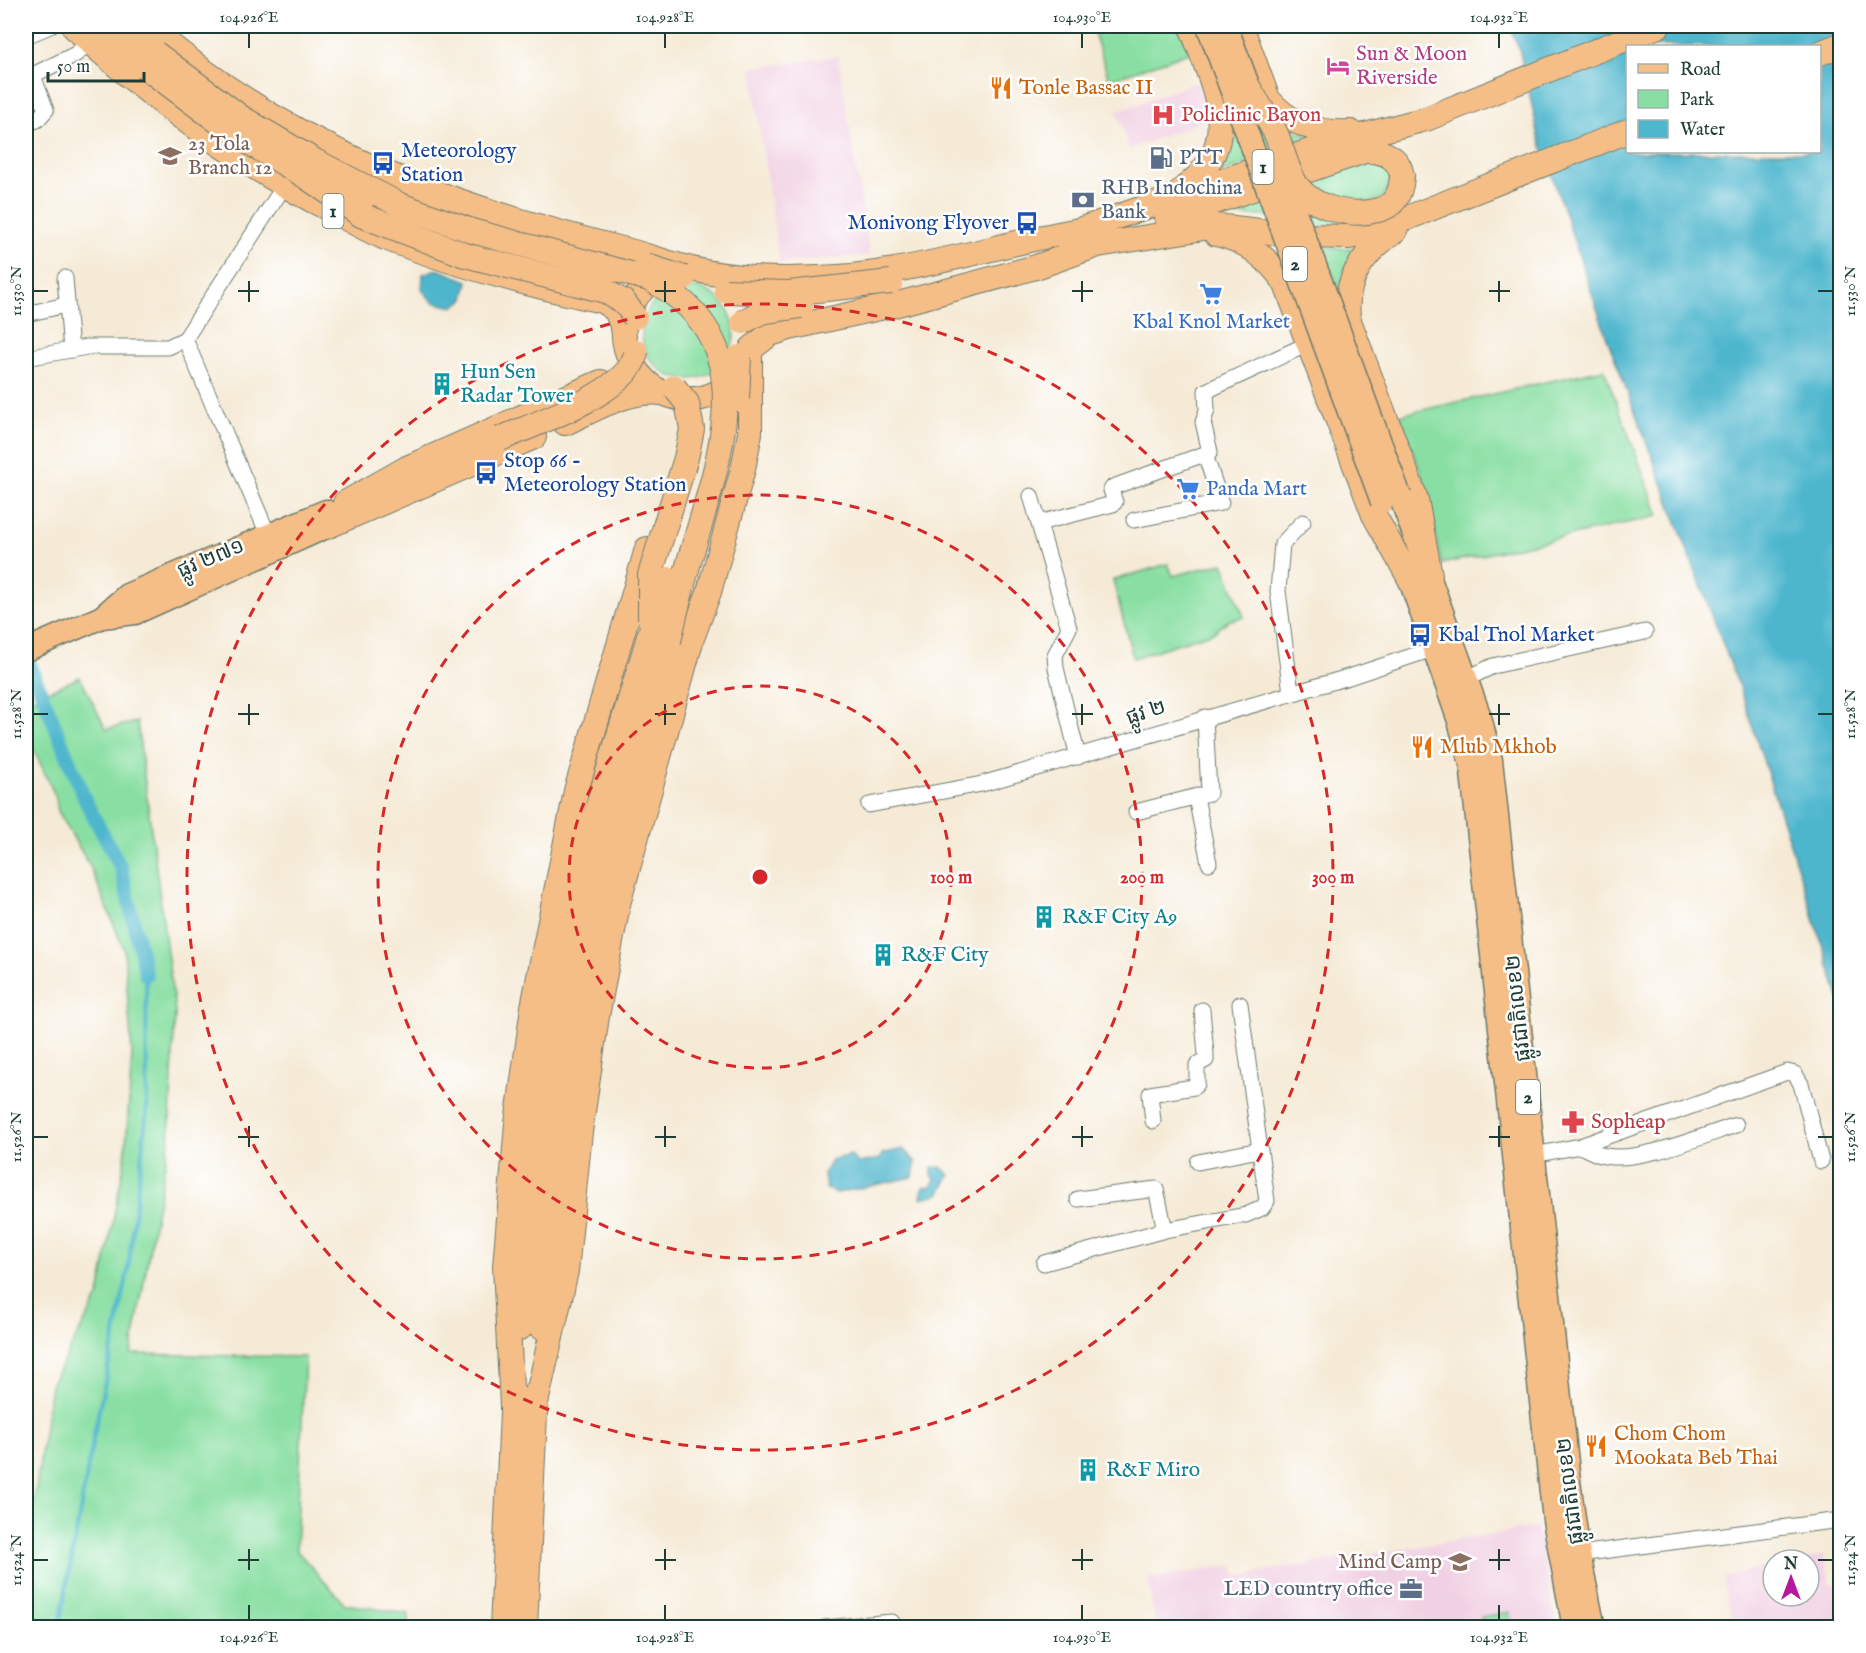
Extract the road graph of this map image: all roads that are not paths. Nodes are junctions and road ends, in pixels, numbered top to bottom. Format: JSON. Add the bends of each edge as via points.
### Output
{"nodes":[{"id":1,"x":50,"y":26,"type":"edge"},
{"id":2,"x":73,"y":26,"type":"edge"},
{"id":3,"x":125,"y":26,"type":"edge"},
{"id":4,"x":148,"y":26,"type":"edge"},
{"id":5,"x":1191,"y":26,"type":"edge"},
{"id":6,"x":1208,"y":26,"type":"edge"},
{"id":7,"x":1226,"y":26,"type":"edge"},
{"id":8,"x":1240,"y":26,"type":"edge"},
{"id":9,"x":1658,"y":26,"type":"edge"},
{"id":10,"x":95,"y":34,"type":"edge"},
{"id":11,"x":26,"y":36,"type":"edge"},
{"id":12,"x":1840,"y":45,"type":"edge"},
{"id":13,"x":1821,"y":53,"type":"edge"},
{"id":14,"x":149,"y":59,"type":"junction"},
{"id":15,"x":1255,"y":85,"type":"junction"},
{"id":16,"x":1216,"y":95,"type":"junction"},
{"id":17,"x":26,"y":124,"type":"edge"},
{"id":18,"x":1383,"y":129,"type":"junction"},
{"id":19,"x":1626,"y":133,"type":"edge"},
{"id":20,"x":308,"y":137,"type":"junction"},
{"id":21,"x":381,"y":172,"type":"junction"},
{"id":22,"x":296,"y":177,"type":"junction"},
{"id":23,"x":1163,"y":202,"type":"junction"},
{"id":24,"x":1413,"y":218,"type":"junction"},
{"id":25,"x":356,"y":223,"type":"junction"},
{"id":26,"x":1162,"y":234,"type":"junction"},
{"id":27,"x":1087,"y":241,"type":"junction"},
{"id":28,"x":694,"y":273,"type":"junction"},
{"id":29,"x":65,"y":278,"type":"dead end"},
{"id":30,"x":892,"y":287,"type":"junction"},
{"id":31,"x":726,"y":291,"type":"junction"},
{"id":32,"x":66,"y":304,"type":"junction"},
{"id":33,"x":26,"y":314,"type":"edge"},
{"id":34,"x":743,"y":322,"type":"junction"},
{"id":35,"x":630,"y":336,"type":"junction"},
{"id":36,"x":185,"y":339,"type":"junction"},
{"id":37,"x":1310,"y":343,"type":"junction"},
{"id":38,"x":71,"y":350,"type":"junction"},
{"id":39,"x":747,"y":353,"type":"junction"},
{"id":40,"x":26,"y":358,"type":"edge"},
{"id":41,"x":674,"y":393,"type":"junction"},
{"id":42,"x":1205,"y":454,"type":"junction"},
{"id":43,"x":365,"y":493,"type":"junction"},
{"id":44,"x":1031,"y":496,"type":"dead end"},
{"id":45,"x":1391,"y":499,"type":"junction"},
{"id":46,"x":326,"y":519,"type":"junction"},
{"id":47,"x":1134,"y":520,"type":"dead end"},
{"id":48,"x":1303,"y":522,"type":"dead end"},
{"id":49,"x":1038,"y":523,"type":"junction"},
{"id":50,"x":271,"y":543,"type":"junction"},
{"id":51,"x":1420,"y":578,"type":"junction"},
{"id":52,"x":655,"y":632,"type":"junction"},
{"id":53,"x":1646,"y":632,"type":"dead end"},
{"id":54,"x":26,"y":650,"type":"edge"},
{"id":55,"x":1434,"y":650,"type":"junction"},
{"id":56,"x":1466,"y":679,"type":"junction"},
{"id":57,"x":1291,"y":693,"type":"junction"},
{"id":58,"x":1205,"y":717,"type":"junction"},
{"id":59,"x":1078,"y":757,"type":"junction"},
{"id":60,"x":1196,"y":797,"type":"junction"},
{"id":61,"x":869,"y":805,"type":"dead end"},
{"id":62,"x":1136,"y":812,"type":"dead end"},
{"id":63,"x":585,"y":859,"type":"junction"},
{"id":64,"x":1209,"y":863,"type":"dead end"},
{"id":65,"x":1240,"y":1004,"type":"dead end"},
{"id":66,"x":1202,"y":1010,"type":"dead end"},
{"id":67,"x":1153,"y":1121,"type":"dead end"},
{"id":68,"x":1736,"y":1125,"type":"dead end"},
{"id":69,"x":1580,"y":1146,"type":"junction"},
{"id":70,"x":1259,"y":1150,"type":"junction"},
{"id":71,"x":1534,"y":1155,"type":"junction"},
{"id":72,"x":1821,"y":1161,"type":"dead end"},
{"id":73,"x":1198,"y":1162,"type":"dead end"},
{"id":74,"x":1078,"y":1199,"type":"dead end"},
{"id":75,"x":540,"y":1215,"type":"junction"},
{"id":76,"x":1165,"y":1230,"type":"junction"},
{"id":77,"x":1044,"y":1263,"type":"dead end"},
{"id":78,"x":1536,"y":1267,"type":"junction"},
{"id":79,"x":523,"y":1407,"type":"junction"},
{"id":80,"x":1560,"y":1482,"type":"junction"},
{"id":81,"x":1840,"y":1520,"type":"edge"},
{"id":82,"x":1579,"y":1554,"type":"junction"},
{"id":83,"x":892,"y":1622,"type":"dead end"},
{"id":84,"x":502,"y":1628,"type":"edge"},
{"id":85,"x":525,"y":1628,"type":"edge"},
{"id":86,"x":824,"y":1628,"type":"edge"},
{"id":87,"x":1574,"y":1628,"type":"edge"},
{"id":88,"x":1594,"y":1628,"type":"edge"}],
"edges":[{"from":1,"to":11,"type":"street"},
{"from":2,"to":10,"type":"highway","number":"1"},
{"from":3,"to":14,"type":"highway"},
{"from":4,"to":20,"type":"highway","number":"1","via":[[252,105]]},
{"from":5,"to":16,"type":"highway"},
{"from":6,"to":45,"type":"main road","number":"2","bridge":true},
{"from":7,"to":15,"type":"main road","number":"2","bridge":true},
{"from":8,"to":15,"type":"highway"},
{"from":9,"to":18,"type":"highway","number":"1","via":[[1449,110]]},
{"from":10,"to":14,"type":"highway"},
{"from":10,"to":17,"type":"street","via":[[76,54],[35,74],[46,110],[38,120]]},
{"from":10,"to":22,"type":"highway","number":"1","via":[[136,82],[223,148]]},
{"from":12,"to":13,"type":"highway"},
{"from":14,"to":22,"type":"highway","bridge":true,"via":[[242,118]]},
{"from":15,"to":16,"type":"highway","via":[[1264,107],[1252,122],[1238,124],[1231,119]]},
{"from":15,"to":18,"type":"highway","via":[[1276,108],[1313,129]]},
{"from":15,"to":27,"type":"highway","bridge":true,"via":[[1276,134],[1293,178],[1309,196],[1347,213],[1386,208],[1397,197],[1402,177],[1398,163],[1378,151],[1365,151],[1144,226]]},
{"from":15,"to":45,"type":"main road","number":"2","bridge":true},
{"from":16,"to":23,"type":"highway","via":[[1220,116],[1217,150],[1197,179]]},
{"from":18,"to":23,"type":"highway","number":"1"},
{"from":19,"to":24,"type":"highway","number":"1"},
{"from":20,"to":21,"type":"highway","number":"1"},
{"from":20,"to":22,"type":"highway"},
{"from":21,"to":25,"type":"highway"},
{"from":21,"to":28,"type":"highway","number":"1","via":[[492,214]]},
{"from":22,"to":25,"type":"highway","number":"1"},
{"from":22,"to":28,"type":"highway","bridge":true,"via":[[378,181],[476,220]]},
{"from":22,"to":35,"type":"highway","bridge":true,"via":[[380,224],[465,255],[605,291],[624,302]]},
{"from":22,"to":36,"type":"street"},
{"from":22,"to":52,"type":"highway","bridge":true,"via":[[400,205],[472,231],[649,279],[672,292],[700,322],[710,337],[723,375],[724,430],[718,465],[682,585]]},
{"from":23,"to":27,"type":"highway","number":"1"},
{"from":24,"to":26,"type":"highway","number":"1","via":[[1349,237],[1216,226]]},
{"from":24,"to":51,"type":"highway","via":[[1369,251],[1349,284],[1347,301],[1348,318],[1416,499]]},
{"from":25,"to":35,"type":"highway","number":"1","via":[[462,266],[602,301],[616,310]]},
{"from":26,"to":27,"type":"highway","number":"1"},
{"from":26,"to":37,"type":"highway","via":[[1227,236],[1258,252],[1285,282]]},
{"from":27,"to":28,"type":"highway","number":"1","via":[[1023,239],[862,275],[786,279]]},
{"from":27,"to":30,"type":"highway","via":[[1026,248]]},
{"from":27,"to":39,"type":"highway","number":"1","via":[[1014,273],[770,333]]},
{"from":28,"to":31,"type":"highway"},
{"from":28,"to":35,"type":"highway","bridge":true,"via":[[655,289],[642,302]]},
{"from":28,"to":39,"type":"highway","via":[[731,285],[747,304],[753,324]]},
{"from":29,"to":32,"type":"street"},
{"from":30,"to":31,"type":"highway","bridge":true,"via":[[789,293]]},
{"from":30,"to":34,"type":"highway","bridge":true,"via":[[770,310]]},
{"from":31,"to":34,"type":"highway"},
{"from":32,"to":33,"type":"street"},
{"from":32,"to":38,"type":"street"},
{"from":34,"to":39,"type":"highway"},
{"from":35,"to":41,"type":"highway","via":[[649,373]]},
{"from":35,"to":43,"type":"highway","via":[[620,366],[609,378],[407,468]]},
{"from":35,"to":43,"type":"highway","bridge":true,"via":[[632,368],[615,385],[413,478]]},
{"from":36,"to":38,"type":"street","via":[[168,347]]},
{"from":36,"to":50,"type":"street"},
{"from":37,"to":42,"type":"street","via":[[1206,391],[1203,422],[1210,452]]},
{"from":37,"to":51,"type":"highway","via":[[1374,515]]},
{"from":38,"to":40,"type":"street"},
{"from":39,"to":41,"type":"highway","bridge":true,"via":[[712,383]]},
{"from":39,"to":52,"type":"highway","bridge":true,"via":[[731,467],[696,587]]},
{"from":41,"to":46,"type":"highway","via":[[640,393],[618,399]]},
{"from":41,"to":52,"type":"highway","bridge":true,"via":[[687,404],[692,429],[650,575]]},
{"from":42,"to":47,"type":"street","via":[[1221,503]]},
{"from":42,"to":49,"type":"street","via":[[1113,487],[1115,504]]},
{"from":43,"to":46,"type":"highway"},
{"from":44,"to":49,"type":"street"},
{"from":45,"to":51,"type":"main road","number":"2"},
{"from":46,"to":50,"type":"main road","name":"ផ្លូវ ២៧១"},
{"from":48,"to":57,"type":"street","via":[[1282,544],[1278,591]]},
{"from":49,"to":59,"type":"street","via":[[1069,628],[1055,655]]},
{"from":50,"to":54,"type":"main road","name":"ផ្លូវ ២៧១","via":[[135,613],[102,617]]},
{"from":51,"to":55,"type":"main road","name":"ផ្លូវជាតិលេខ២","number":"2"},
{"from":51,"to":56,"type":"main road","name":"ផ្លូវជាតិលេខ២","number":"2"},
{"from":52,"to":63,"type":"highway"},
{"from":52,"to":75,"type":"highway","via":[[627,868],[610,943],[580,1132]]},
{"from":53,"to":56,"type":"street","via":[[1493,666]]},
{"from":55,"to":57,"type":"street","name":"ផ្លូវ ២"},
{"from":55,"to":78,"type":"main road","name":"ផ្លូវជាតិលេខ២","number":"2","via":[[1471,764]]},
{"from":56,"to":71,"type":"main road","name":"ផ្លូវជាតិលេខ២","number":"2","via":[[1491,760]]},
{"from":57,"to":58,"type":"street","name":"ផ្លូវ ២"},
{"from":58,"to":59,"type":"street","name":"ផ្លូវ ២"},
{"from":58,"to":60,"type":"street","via":[[1209,792]]},
{"from":59,"to":61,"type":"street","name":"ផ្លូវ ២","via":[[982,784]]},
{"from":60,"to":62,"type":"street"},
{"from":60,"to":64,"type":"street"},
{"from":63,"to":75,"type":"highway","via":[[576,1012]]},
{"from":63,"to":75,"type":"highway","via":[[533,1007],[517,1124]]},
{"from":65,"to":70,"type":"street"},
{"from":66,"to":67,"type":"street","via":[[1206,1060],[1197,1065],[1197,1084],[1150,1094]]},
{"from":68,"to":69,"type":"street","via":[[1630,1155],[1603,1156]]},
{"from":69,"to":71,"type":"street"},
{"from":69,"to":72,"type":"street","via":[[1786,1072],[1795,1074],[1801,1084]]},
{"from":70,"to":73,"type":"street"},
{"from":70,"to":76,"type":"street","via":[[1267,1201],[1262,1208],[1246,1215]]},
{"from":71,"to":78,"type":"main road","name":"ផ្លូវជាតិលេខ២","number":"2"},
{"from":74,"to":76,"type":"street","via":[[1156,1189]]},
{"from":75,"to":79,"type":"highway"},
{"from":75,"to":79,"type":"highway","via":[[566,1271]]},
{"from":76,"to":77,"type":"street"},
{"from":78,"to":80,"type":"main road","name":"ផ្លូវជាតិលេខ២","number":"2"},
{"from":79,"to":84,"type":"highway"},
{"from":79,"to":85,"type":"highway"},
{"from":80,"to":82,"type":"main road","name":"ផ្លូវជាតិលេខ២","number":"2"},
{"from":80,"to":87,"type":"main road","name":"ផ្លូវជាតិលេខ២","number":"2","via":[[1560,1558]]},
{"from":81,"to":82,"type":"street"},
{"from":82,"to":88,"type":"main road","name":"ផ្លូវជាតិលេខ២","number":"2"},
{"from":83,"to":86,"type":"street"}]}
